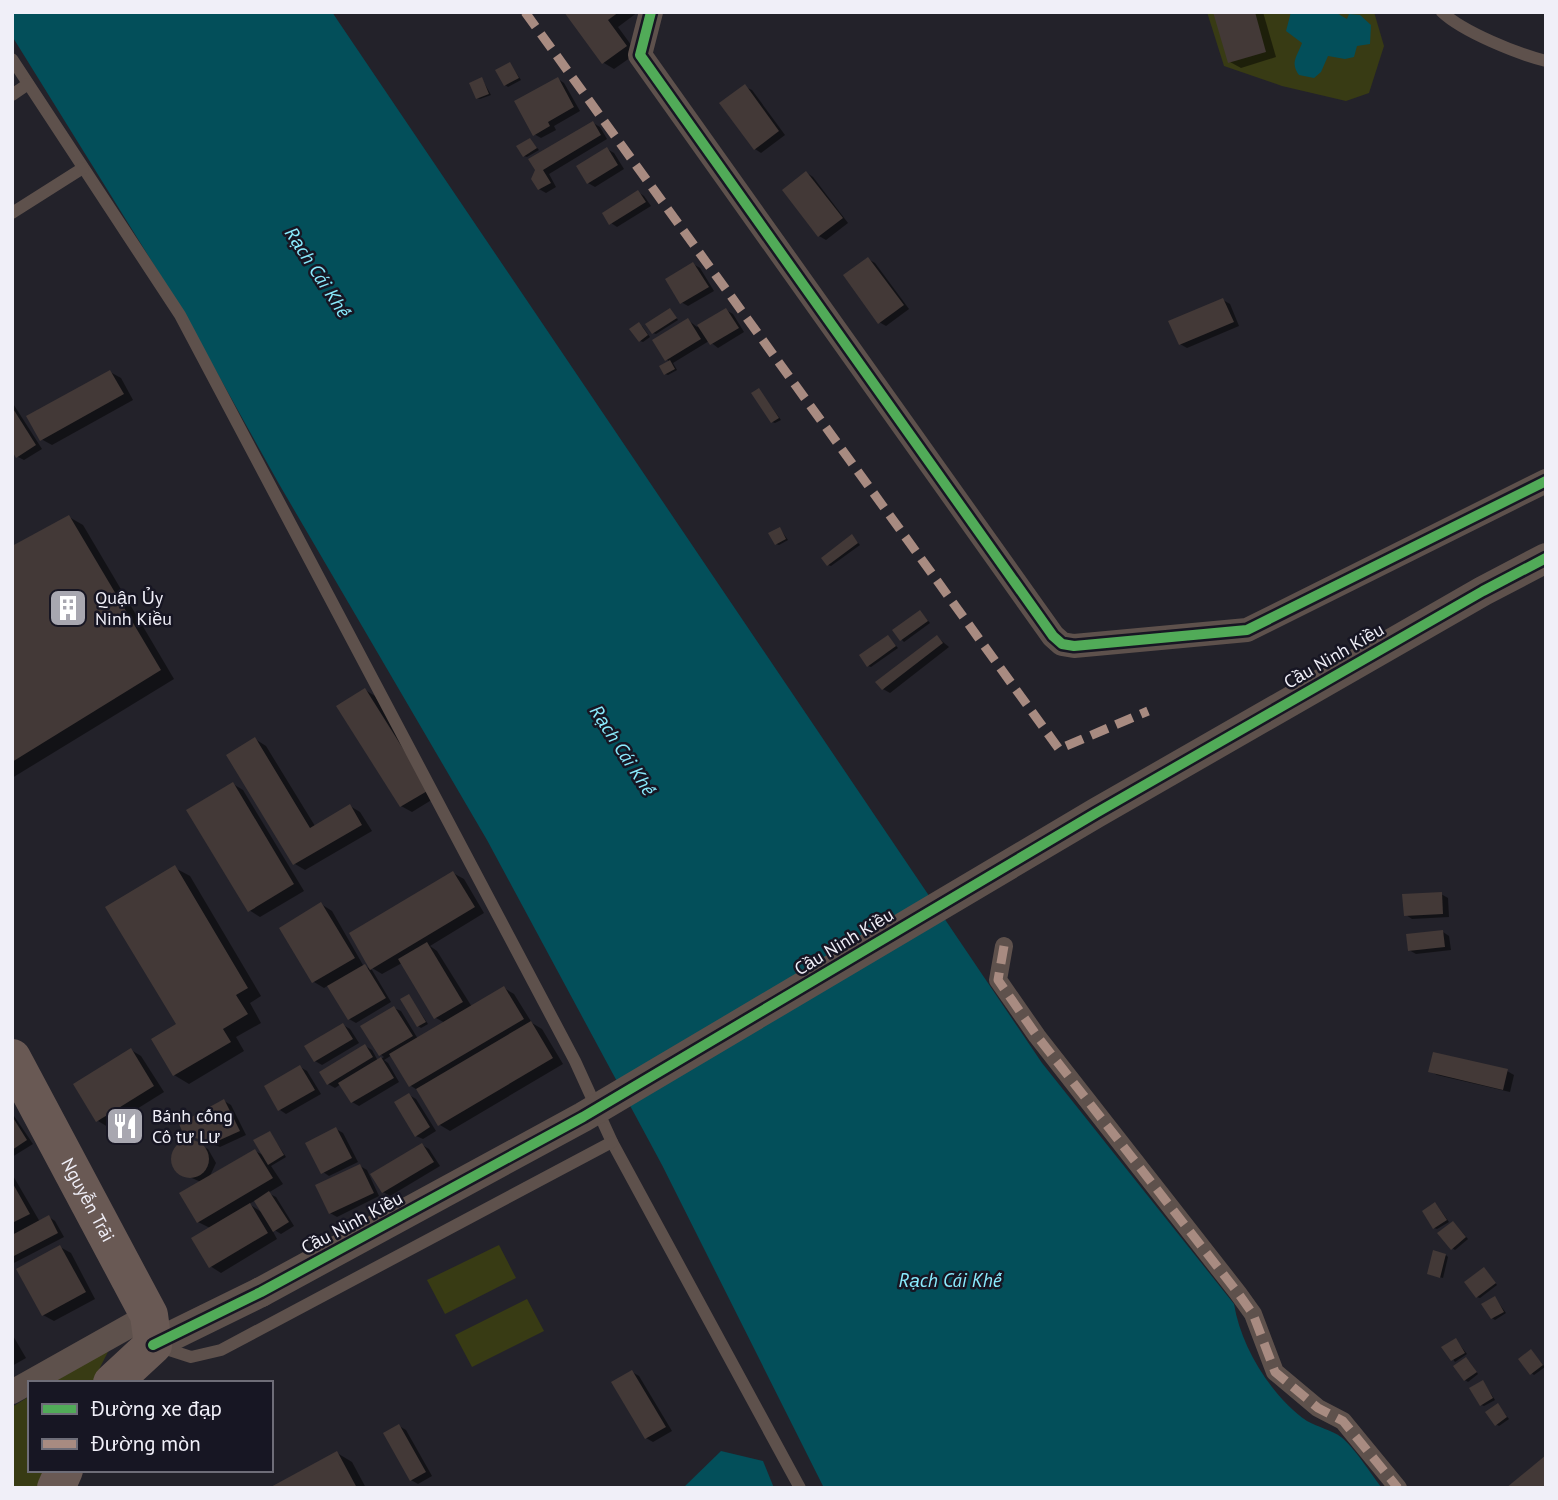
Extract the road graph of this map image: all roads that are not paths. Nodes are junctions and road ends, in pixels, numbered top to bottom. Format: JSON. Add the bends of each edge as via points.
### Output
{"nodes":[{"id":1,"x":651,"y":12,"type":"edge"},
{"id":2,"x":1442,"y":12,"type":"edge"},
{"id":3,"x":12,"y":59,"type":"edge"},
{"id":4,"x":1546,"y":61,"type":"edge"},
{"id":5,"x":28,"y":84,"type":"junction"},
{"id":6,"x":12,"y":95,"type":"edge"},
{"id":7,"x":83,"y":168,"type":"junction"},
{"id":8,"x":12,"y":213,"type":"edge"},
{"id":9,"x":1546,"y":481,"type":"edge"},
{"id":10,"x":1546,"y":558,"type":"edge"},
{"id":11,"x":1004,"y":946,"type":"dead end"},
{"id":12,"x":12,"y":1058,"type":"edge"},
{"id":13,"x":612,"y":1142,"type":"junction"},
{"id":14,"x":151,"y":1330,"type":"junction"},
{"id":15,"x":37,"y":1381,"type":"edge"},
{"id":16,"x":113,"y":1381,"type":"edge"},
{"id":17,"x":28,"y":1385,"type":"edge"},
{"id":18,"x":12,"y":1392,"type":"edge"},
{"id":19,"x":63,"y":1472,"type":"edge"},
{"id":20,"x":56,"y":1488,"type":"edge"},
{"id":21,"x":800,"y":1488,"type":"edge"},
{"id":22,"x":1398,"y":1488,"type":"edge"}],
"edges":[{"from":1,"to":9,"type":"street","via":[[640,55],[1062,644],[1247,631]]},
{"from":2,"to":4,"type":"lane","via":[[1527,57]]},
{"from":3,"to":5,"type":"lane"},
{"from":5,"to":6,"type":"lane"},
{"from":5,"to":7,"type":"lane"},
{"from":7,"to":8,"type":"lane"},
{"from":7,"to":13,"type":"lane","via":[[180,315],[575,1061]]},
{"from":10,"to":14,"type":"street","name":"Cầu Ninh Kiều","bridge":true,"via":[[1096,813],[583,1117],[261,1292]]},
{"from":11,"to":22,"type":"street","via":[[998,981],[1253,1314],[1275,1372],[1318,1408],[1343,1420]]},
{"from":12,"to":14,"type":"main road","name":"Nguyễn Trãi"},
{"from":13,"to":14,"type":"lane","via":[[221,1350],[191,1357]]},
{"from":13,"to":21,"type":"lane"},
{"from":14,"to":15,"type":"street"},
{"from":14,"to":16,"type":"main road"},
{"from":17,"to":18,"type":"street"},
{"from":19,"to":20,"type":"main road"}]}
